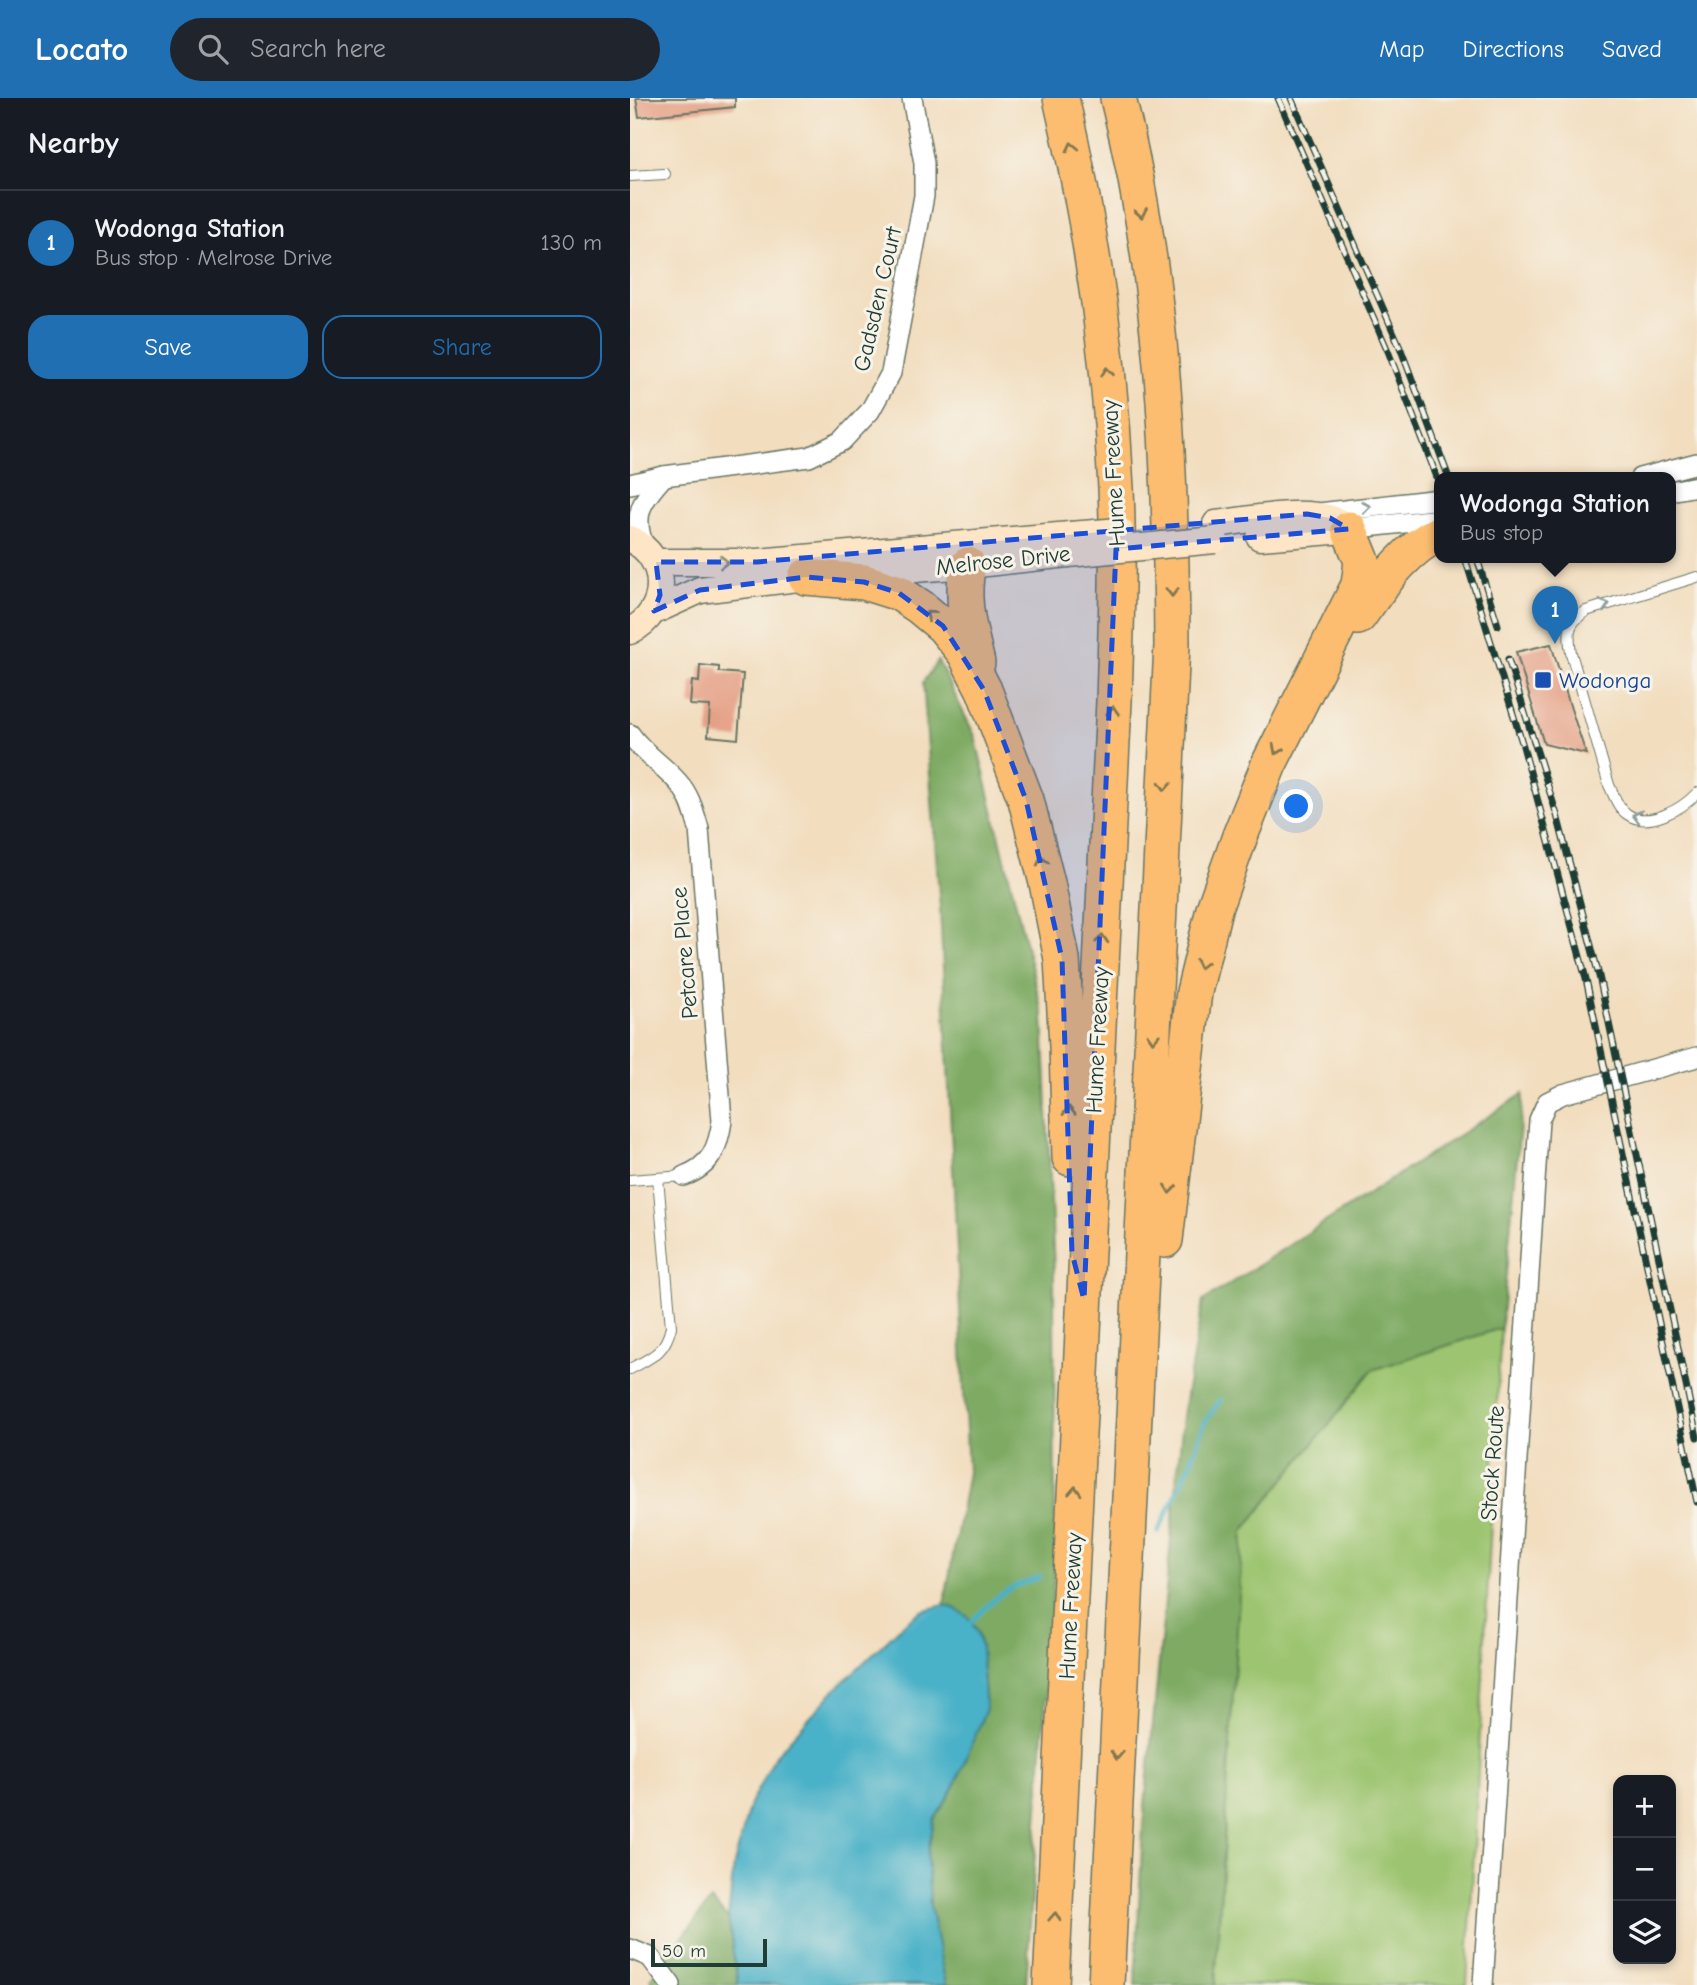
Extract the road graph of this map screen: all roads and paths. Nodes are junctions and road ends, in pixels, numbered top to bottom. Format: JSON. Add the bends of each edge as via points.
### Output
{"nodes":[{"id":1,"x":912,"y":98,"type":"edge"},
{"id":2,"x":1061,"y":98,"type":"edge"},
{"id":3,"x":1118,"y":98,"type":"edge"},
{"id":4,"x":665,"y":174,"type":"dead end"},
{"id":5,"x":630,"y":176,"type":"edge"},
{"id":6,"x":1697,"y":463,"type":"edge"},
{"id":7,"x":1663,"y":472,"type":"edge"},
{"id":8,"x":664,"y":476,"type":"junction"},
{"id":9,"x":630,"y":484,"type":"edge"},
{"id":10,"x":1697,"y":486,"type":"edge"},
{"id":11,"x":1676,"y":490,"type":"edge"},
{"id":12,"x":1433,"y":499,"type":"edge"},
{"id":13,"x":1307,"y":514,"type":"junction"},
{"id":14,"x":1434,"y":527,"type":"edge"},
{"id":15,"x":1349,"y":529,"type":"junction"},
{"id":16,"x":1434,"y":531,"type":"edge"},
{"id":17,"x":1216,"y":532,"type":"junction"},
{"id":18,"x":1001,"y":541,"type":"junction"},
{"id":19,"x":1069,"y":544,"type":"junction"},
{"id":20,"x":644,"y":550,"type":"edge"},
{"id":21,"x":968,"y":565,"type":"junction"},
{"id":22,"x":806,"y":577,"type":"junction"},
{"id":23,"x":1697,"y":577,"type":"edge"},
{"id":24,"x":654,"y":611,"type":"junction"},
{"id":25,"x":631,"y":633,"type":"edge"},
{"id":26,"x":984,"y":690,"type":"junction"},
{"id":27,"x":1308,"y":690,"type":"junction"},
{"id":28,"x":630,"y":734,"type":"edge"},
{"id":29,"x":1697,"y":793,"type":"edge"},
{"id":30,"x":1697,"y":1057,"type":"edge"},
{"id":31,"x":684,"y":1176,"type":"joint"},
{"id":32,"x":658,"y":1178,"type":"junction"},
{"id":33,"x":630,"y":1181,"type":"edge"},
{"id":34,"x":1084,"y":1300,"type":"junction"},
{"id":35,"x":630,"y":1369,"type":"edge"},
{"id":36,"x":1120,"y":1687,"type":"junction"},
{"id":37,"x":630,"y":1949,"type":"edge"},
{"id":38,"x":671,"y":1985,"type":"edge"},
{"id":39,"x":1051,"y":1985,"type":"edge"},
{"id":40,"x":1106,"y":1985,"type":"edge"},
{"id":41,"x":1483,"y":1985,"type":"edge"}],
"edges":[{"from":1,"to":8,"type":"street","name":"Gadsden Court","via":[[924,163],[924,196],[891,373],[870,411],[842,441],[809,457]]},
{"from":34,"to":2,"type":"highway","name":"Hume Freeway","one_way":true,"via":[[1114,701],[1116,489],[1096,275]]},
{"from":3,"to":36,"type":"highway","one_way":true,"via":[[1158,324],[1168,467],[1172,645]]},
{"from":4,"to":5,"type":"lane"},
{"from":6,"to":7,"type":"street"},
{"from":8,"to":9,"type":"street","name":"Gadsden Court"},
{"from":8,"to":20,"type":"street","via":[[649,492],[639,514]]},
{"from":10,"to":11,"type":"street"},
{"from":13,"to":12,"type":"street","name":"Melrose Drive","one_way":true},
{"from":13,"to":15,"type":"main road","via":[[1330,518]]},
{"from":13,"to":17,"type":"main road","name":"Melrose Drive"},
{"from":14,"to":15,"type":"street","name":"Melrose Drive"},
{"from":15,"to":17,"type":"main road","name":"Melrose Drive"},
{"from":15,"to":27,"type":"highway","via":[[1361,557],[1361,580]]},
{"from":16,"to":27,"type":"highway","via":[[1388,576]]},
{"from":17,"to":19,"type":"main road","name":"Melrose Drive","bridge":true},
{"from":18,"to":19,"type":"main road","name":"Melrose Drive"},
{"from":20,"to":18,"type":"main road","name":"Melrose Drive","one_way":true,"via":[[757,562]]},
{"from":18,"to":21,"type":"main road","via":[[980,551]]},
{"from":19,"to":21,"type":"main road","name":"Melrose Drive"},
{"from":20,"to":24,"type":"main road","via":[[661,578]]},
{"from":21,"to":22,"type":"main road","name":"Melrose Drive"},
{"from":21,"to":26,"type":"highway","via":[[963,587],[966,618]]},
{"from":22,"to":24,"type":"main road","name":"Melrose Drive","via":[[700,590]]},
{"from":26,"to":22,"type":"highway","one_way":true,"via":[[965,653],[943,626],[899,593],[864,582]]},
{"from":29,"to":23,"type":"lane","one_way":true,"via":[[1682,806],[1651,820],[1634,817],[1619,805],[1609,785],[1569,634],[1573,621],[1586,611]]},
{"from":24,"to":25,"type":"main road","name":"Melrose Drive"},
{"from":34,"to":26,"type":"highway","one_way":true,"via":[[1072,1253],[1062,959],[1026,800]]},
{"from":27,"to":36,"type":"highway","one_way":true,"via":[[1269,764],[1240,836],[1214,909],[1194,992],[1169,1193]]},
{"from":28,"to":31,"type":"street","name":"Petcare Place","via":[[682,787],[699,829],[722,1121],[719,1143],[709,1162]]},
{"from":30,"to":41,"type":"street","name":"Stock Route","via":[[1563,1094],[1547,1102],[1539,1120]]},
{"from":31,"to":32,"type":"lane"},
{"from":32,"to":33,"type":"lane"},
{"from":32,"to":35,"type":"lane","via":[[671,1327],[658,1354]]},
{"from":39,"to":34,"type":"highway","name":"Hume Freeway","one_way":true},
{"from":36,"to":40,"type":"highway","one_way":true},
{"from":37,"to":38,"type":"street","via":[[650,1957]]}]}
